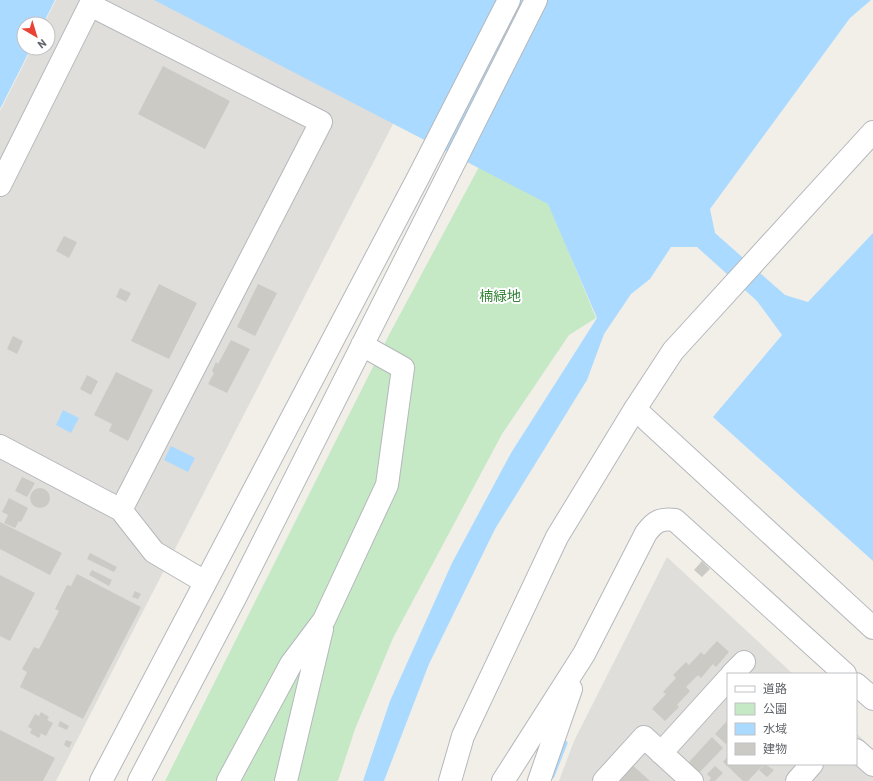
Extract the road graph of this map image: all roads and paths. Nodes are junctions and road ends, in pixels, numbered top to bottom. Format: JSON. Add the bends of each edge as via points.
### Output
{"nodes":[{"id":1,"x":508,"y":0,"type":"edge"},
{"id":2,"x":536,"y":0,"type":"edge"},
{"id":3,"x":873,"y":132,"type":"edge"},
{"id":4,"x":0,"y":185,"type":"edge"},
{"id":5,"x":362,"y":345,"type":"junction"},
{"id":6,"x":635,"y":409,"type":"junction"},
{"id":7,"x":0,"y":446,"type":"edge"},
{"id":8,"x":121,"y":510,"type":"junction"},
{"id":9,"x":205,"y":582,"type":"junction"},
{"id":10,"x":324,"y":620,"type":"junction"},
{"id":11,"x":873,"y":628,"type":"edge"},
{"id":12,"x":584,"y":654,"type":"junction"},
{"id":13,"x":844,"y":673,"type":"edge"},
{"id":14,"x":727,"y":680,"type":"edge"},
{"id":15,"x":857,"y":685,"type":"edge"},
{"id":16,"x":873,"y":699,"type":"edge"},
{"id":17,"x":857,"y":751,"type":"edge"},
{"id":18,"x":661,"y":753,"type":"junction"},
{"id":19,"x":811,"y":765,"type":"edge"},
{"id":20,"x":873,"y":765,"type":"edge"},
{"id":21,"x":101,"y":781,"type":"edge"},
{"id":22,"x":139,"y":781,"type":"edge"},
{"id":23,"x":228,"y":781,"type":"edge"},
{"id":24,"x":286,"y":781,"type":"edge"},
{"id":25,"x":450,"y":781,"type":"edge"},
{"id":26,"x":502,"y":781,"type":"edge"},
{"id":27,"x":539,"y":781,"type":"edge"},
{"id":28,"x":604,"y":781,"type":"edge"},
{"id":29,"x":692,"y":781,"type":"edge"},
{"id":30,"x":797,"y":781,"type":"edge"}],
"edges":[{"from":1,"to":9,"type":"street","via":[[419,176]]},
{"from":2,"to":5,"type":"street","via":[[443,189]]},
{"from":3,"to":6,"type":"street","via":[[673,351]]},
{"from":4,"to":8,"type":"street","via":[[90,5],[321,122]]},
{"from":5,"to":10,"type":"street","via":[[403,368],[396,428],[387,485]]},
{"from":5,"to":22,"type":"street","via":[[235,598]]},
{"from":6,"to":11,"type":"street"},
{"from":6,"to":25,"type":"street","via":[[556,537],[463,736]]},
{"from":7,"to":8,"type":"street"},
{"from":8,"to":9,"type":"street","via":[[154,552]]},
{"from":9,"to":21,"type":"street"},
{"from":10,"to":23,"type":"street","via":[[291,664]]},
{"from":10,"to":24,"type":"street"},
{"from":12,"to":13,"type":"street","via":[[646,533],[653,524],[664,518],[675,520]]},
{"from":12,"to":26,"type":"street"},
{"from":12,"to":27,"type":"street"},
{"from":14,"to":18,"type":"street"},
{"from":15,"to":16,"type":"street"},
{"from":17,"to":20,"type":"street"},
{"from":18,"to":28,"type":"street","via":[[644,737]]},
{"from":18,"to":29,"type":"street"},
{"from":19,"to":30,"type":"street"}]}
